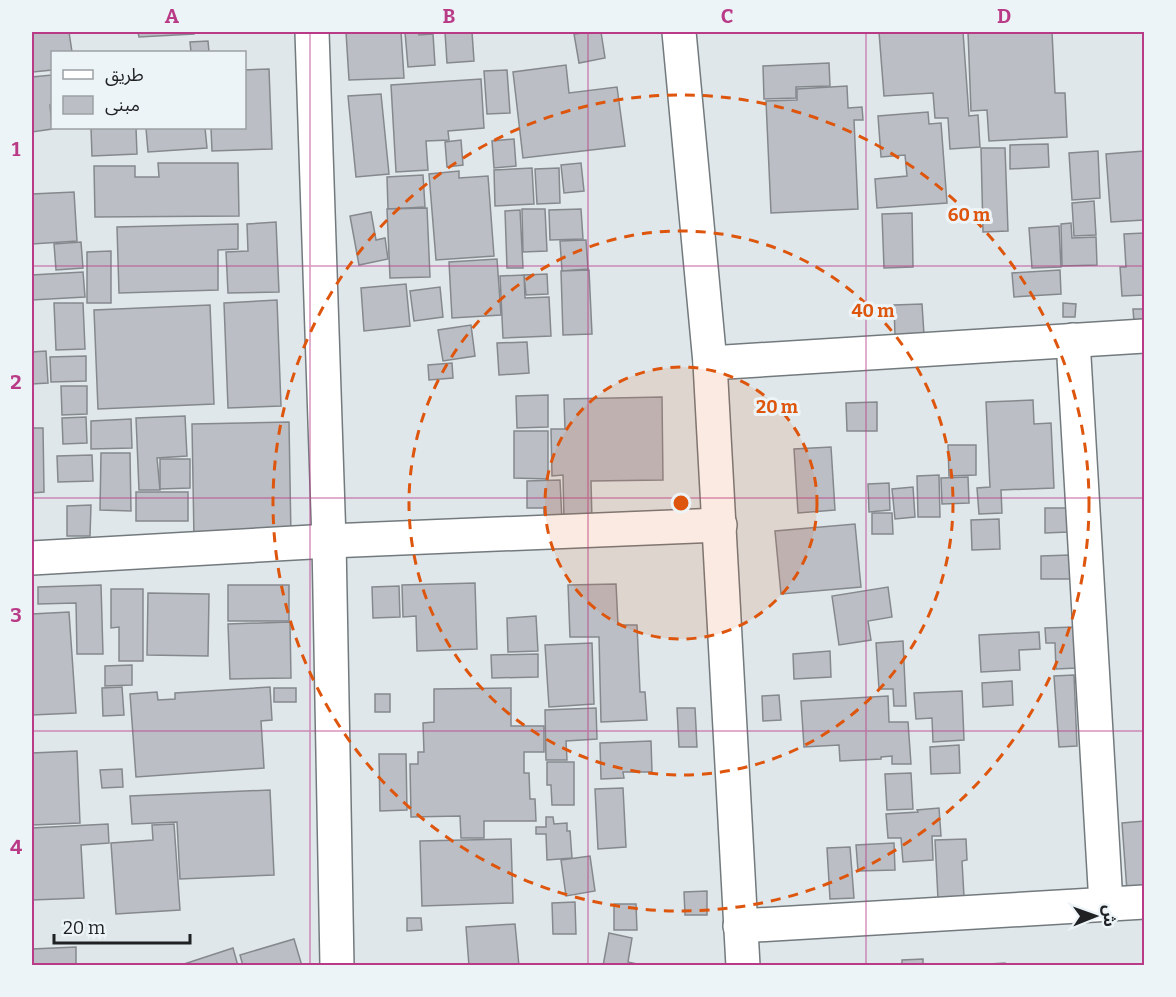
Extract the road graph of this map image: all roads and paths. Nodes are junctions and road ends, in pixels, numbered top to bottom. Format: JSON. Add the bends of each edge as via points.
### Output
{"nodes":[{"id":1,"x":312,"y":32,"type":"edge"},
{"id":2,"x":679,"y":32,"type":"edge"},
{"id":3,"x":1144,"y":336,"type":"edge"},
{"id":4,"x":1073,"y":340,"type":"junction"},
{"id":5,"x":710,"y":363,"type":"junction"},
{"id":6,"x":720,"y":525,"type":"junction"},
{"id":7,"x":329,"y":541,"type":"junction"},
{"id":8,"x":32,"y":558,"type":"edge"},
{"id":9,"x":1144,"y":902,"type":"edge"},
{"id":10,"x":1106,"y":904,"type":"junction"},
{"id":11,"x":741,"y":926,"type":"junction"},
{"id":12,"x":337,"y":966,"type":"edge"},
{"id":13,"x":743,"y":966,"type":"edge"}],
"edges":[{"from":1,"to":7,"type":"street"},
{"from":2,"to":5,"type":"street"},
{"from":3,"to":4,"type":"street"},
{"from":4,"to":5,"type":"street"},
{"from":4,"to":10,"type":"street"},
{"from":5,"to":6,"type":"street"},
{"from":6,"to":7,"type":"street"},
{"from":6,"to":11,"type":"street"},
{"from":7,"to":8,"type":"street"},
{"from":7,"to":12,"type":"street"},
{"from":9,"to":10,"type":"street"},
{"from":10,"to":11,"type":"street"},
{"from":11,"to":13,"type":"street"}]}
